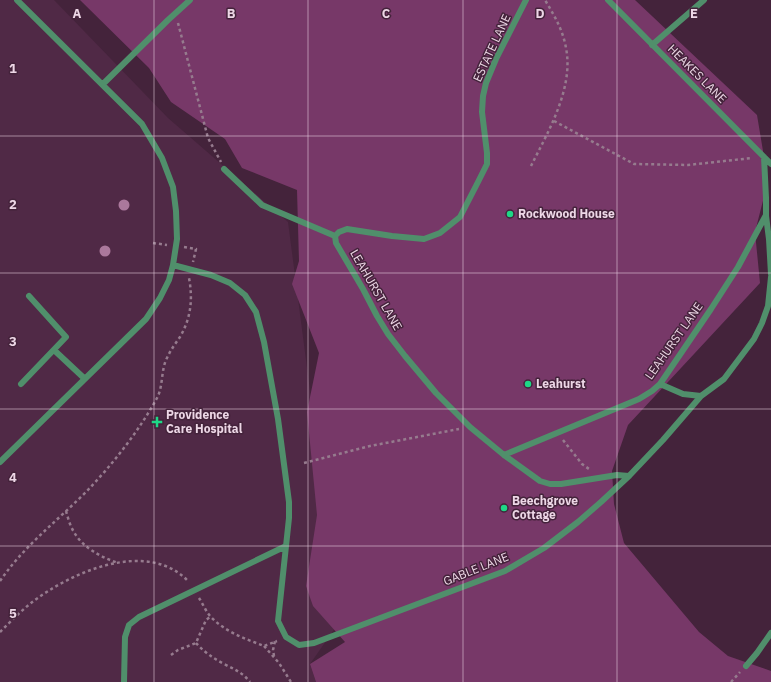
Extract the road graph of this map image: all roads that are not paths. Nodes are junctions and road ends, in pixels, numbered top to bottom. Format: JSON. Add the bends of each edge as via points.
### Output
{"nodes":[{"id":1,"x":17,"y":0,"type":"edge"},
{"id":2,"x":190,"y":0,"type":"edge"},
{"id":3,"x":526,"y":0,"type":"edge"},
{"id":4,"x":608,"y":0,"type":"edge"},
{"id":5,"x":704,"y":0,"type":"edge"},
{"id":6,"x":652,"y":45,"type":"junction"},
{"id":7,"x":102,"y":84,"type":"junction"},
{"id":8,"x":764,"y":157,"type":"junction"},
{"id":9,"x":771,"y":164,"type":"edge"},
{"id":10,"x":224,"y":169,"type":"road end"},
{"id":11,"x":766,"y":215,"type":"junction"},
{"id":12,"x":335,"y":236,"type":"junction"},
{"id":13,"x":173,"y":265,"type":"junction"},
{"id":14,"x":771,"y":274,"type":"edge"},
{"id":15,"x":771,"y":278,"type":"edge"},
{"id":16,"x":29,"y":296,"type":"dead end"},
{"id":17,"x":54,"y":350,"type":"junction"},
{"id":18,"x":85,"y":379,"type":"junction"},
{"id":19,"x":21,"y":384,"type":"dead end"},
{"id":20,"x":660,"y":384,"type":"junction"},
{"id":21,"x":701,"y":396,"type":"junction"},
{"id":22,"x":504,"y":455,"type":"junction"},
{"id":23,"x":0,"y":462,"type":"edge"},
{"id":24,"x":629,"y":476,"type":"junction"},
{"id":25,"x":286,"y":546,"type":"junction"},
{"id":26,"x":771,"y":632,"type":"edge"},
{"id":27,"x":746,"y":666,"type":"dead end"},
{"id":28,"x":124,"y":682,"type":"edge"}],
"edges":[{"from":1,"to":7,"type":"lane"},
{"from":2,"to":7,"type":"lane"},
{"from":3,"to":12,"type":"lane","name":"ESTATE LANE","via":[[486,83],[482,112],[487,164],[460,217],[440,233],[424,238],[348,229]]},
{"from":4,"to":6,"type":"lane","name":"HEAKES LANE"},
{"from":5,"to":6,"type":"lane"},
{"from":6,"to":8,"type":"lane","name":"HEAKES LANE"},
{"from":7,"to":13,"type":"lane","via":[[142,124],[162,158],[172,187],[176,211],[177,239]]},
{"from":8,"to":9,"type":"lane","name":"HEAKES LANE"},
{"from":8,"to":11,"type":"lane","name":"LEAHURST LANE"},
{"from":10,"to":12,"type":"lane","via":[[262,205]]},
{"from":11,"to":14,"type":"lane"},
{"from":11,"to":20,"type":"lane","name":"LEAHURST LANE","via":[[738,267]]},
{"from":12,"to":22,"type":"lane","name":"LEAHURST LANE","via":[[336,243],[388,334],[436,393],[470,427]]},
{"from":13,"to":18,"type":"lane","via":[[169,280],[146,319]]},
{"from":13,"to":25,"type":"lane","via":[[230,283],[245,295],[256,312],[278,419],[290,502]]},
{"from":15,"to":21,"type":"lane","name":"GABLE LANE","via":[[768,306],[754,339],[724,379]]},
{"from":16,"to":17,"type":"lane","via":[[66,337]]},
{"from":17,"to":18,"type":"lane"},
{"from":17,"to":19,"type":"lane"},
{"from":18,"to":23,"type":"lane"},
{"from":20,"to":21,"type":"lane","via":[[683,394]]},
{"from":20,"to":22,"type":"lane","name":"LEAHURST LANE","via":[[639,398]]},
{"from":21,"to":24,"type":"lane","name":"GABLE LANE"},
{"from":22,"to":24,"type":"lane","name":"LEAHURST LANE","via":[[540,481],[550,484],[617,475]]},
{"from":24,"to":25,"type":"lane","name":"GABLE LANE","via":[[550,544],[505,571],[314,643],[299,645],[286,637],[278,621]]},
{"from":25,"to":28,"type":"lane","via":[[139,617],[129,625],[125,637]]},
{"from":26,"to":27,"type":"lane"}]}
